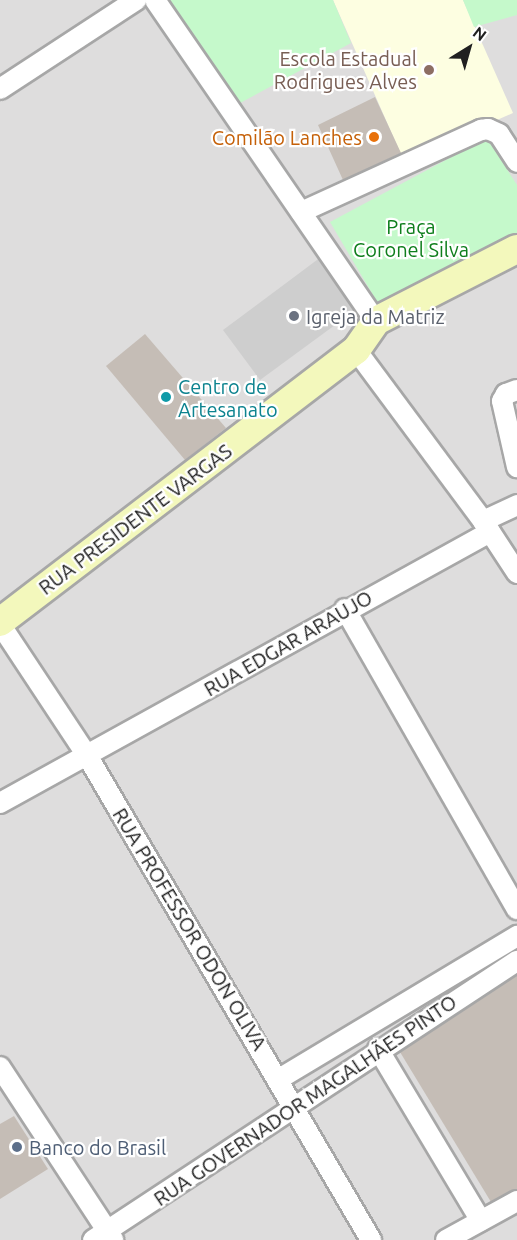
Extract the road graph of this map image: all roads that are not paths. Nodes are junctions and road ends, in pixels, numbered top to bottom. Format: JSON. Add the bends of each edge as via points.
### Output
{"nodes":[{"id":1,"x":136,"y":0,"type":"edge"},
{"id":2,"x":155,"y":0,"type":"edge"},
{"id":3,"x":0,"y":89,"type":"edge"},
{"id":4,"x":517,"y":162,"type":"edge"},
{"id":5,"x":301,"y":212,"type":"junction"},
{"id":6,"x":517,"y":249,"type":"edge"},
{"id":7,"x":376,"y":321,"type":"junction"},
{"id":8,"x":356,"y":350,"type":"junction"},
{"id":9,"x":517,"y":390,"type":"edge"},
{"id":10,"x":517,"y":467,"type":"edge"},
{"id":11,"x":517,"y":506,"type":"edge"},
{"id":12,"x":486,"y":526,"type":"junction"},
{"id":13,"x":517,"y":573,"type":"edge"},
{"id":14,"x":345,"y":609,"type":"junction"},
{"id":15,"x":0,"y":623,"type":"edge"},
{"id":16,"x":88,"y":757,"type":"junction"},
{"id":17,"x":0,"y":803,"type":"edge"},
{"id":18,"x":517,"y":909,"type":"edge"},
{"id":19,"x":517,"y":936,"type":"edge"},
{"id":20,"x":517,"y":961,"type":"edge"},
{"id":21,"x":378,"y":1049,"type":"junction"},
{"id":22,"x":0,"y":1067,"type":"edge"},
{"id":23,"x":279,"y":1079,"type":"junction"},
{"id":24,"x":294,"y":1106,"type":"junction"},
{"id":25,"x":517,"y":1200,"type":"edge"},
{"id":26,"x":481,"y":1221,"type":"junction"},
{"id":27,"x":105,"y":1237,"type":"edge"},
{"id":28,"x":371,"y":1240,"type":"edge"},
{"id":29,"x":446,"y":1240,"type":"edge"}],
"edges":[{"from":1,"to":3,"type":"street"},
{"from":2,"to":5,"type":"street"},
{"from":4,"to":5,"type":"street","via":[[499,134],[481,130]]},
{"from":5,"to":7,"type":"street"},
{"from":6,"to":7,"type":"main road"},
{"from":7,"to":8,"type":"main road","name":"RUA PRESIDENTE VARGAS"},
{"from":8,"to":12,"type":"street"},
{"from":8,"to":15,"type":"main road","name":"RUA PRESIDENTE VARGAS"},
{"from":9,"to":10,"type":"street","via":[[506,394],[502,401]]},
{"from":11,"to":12,"type":"street","name":"RUA EDGAR ARAUJO"},
{"from":12,"to":13,"type":"street"},
{"from":12,"to":14,"type":"street","name":"RUA EDGAR ARAUJO"},
{"from":14,"to":16,"type":"street","name":"RUA EDGAR ARAUJO"},
{"from":14,"to":18,"type":"street"},
{"from":15,"to":16,"type":"street","name":"RUA PROFESSOR ODON OLIVA"},
{"from":16,"to":17,"type":"street","name":"RUA EDGAR ARAUJO"},
{"from":16,"to":23,"type":"street","name":"RUA PROFESSOR ODON OLIVA"},
{"from":19,"to":23,"type":"street"},
{"from":20,"to":21,"type":"street","name":"RUA GOVERNADOR MAGALHÃES PINTO"},
{"from":21,"to":24,"type":"street","name":"RUA GOVERNADOR MAGALHÃES PINTO"},
{"from":21,"to":26,"type":"street"},
{"from":22,"to":27,"type":"street"},
{"from":23,"to":24,"type":"street","name":"RUA PROFESSOR ODON OLIVA"},
{"from":24,"to":27,"type":"street","name":"RUA GOVERNADOR MAGALHÃES PINTO"},
{"from":24,"to":28,"type":"street","name":"RUA PROFESSOR ODON OLIVA"},
{"from":25,"to":26,"type":"street"},
{"from":26,"to":29,"type":"street"}]}
